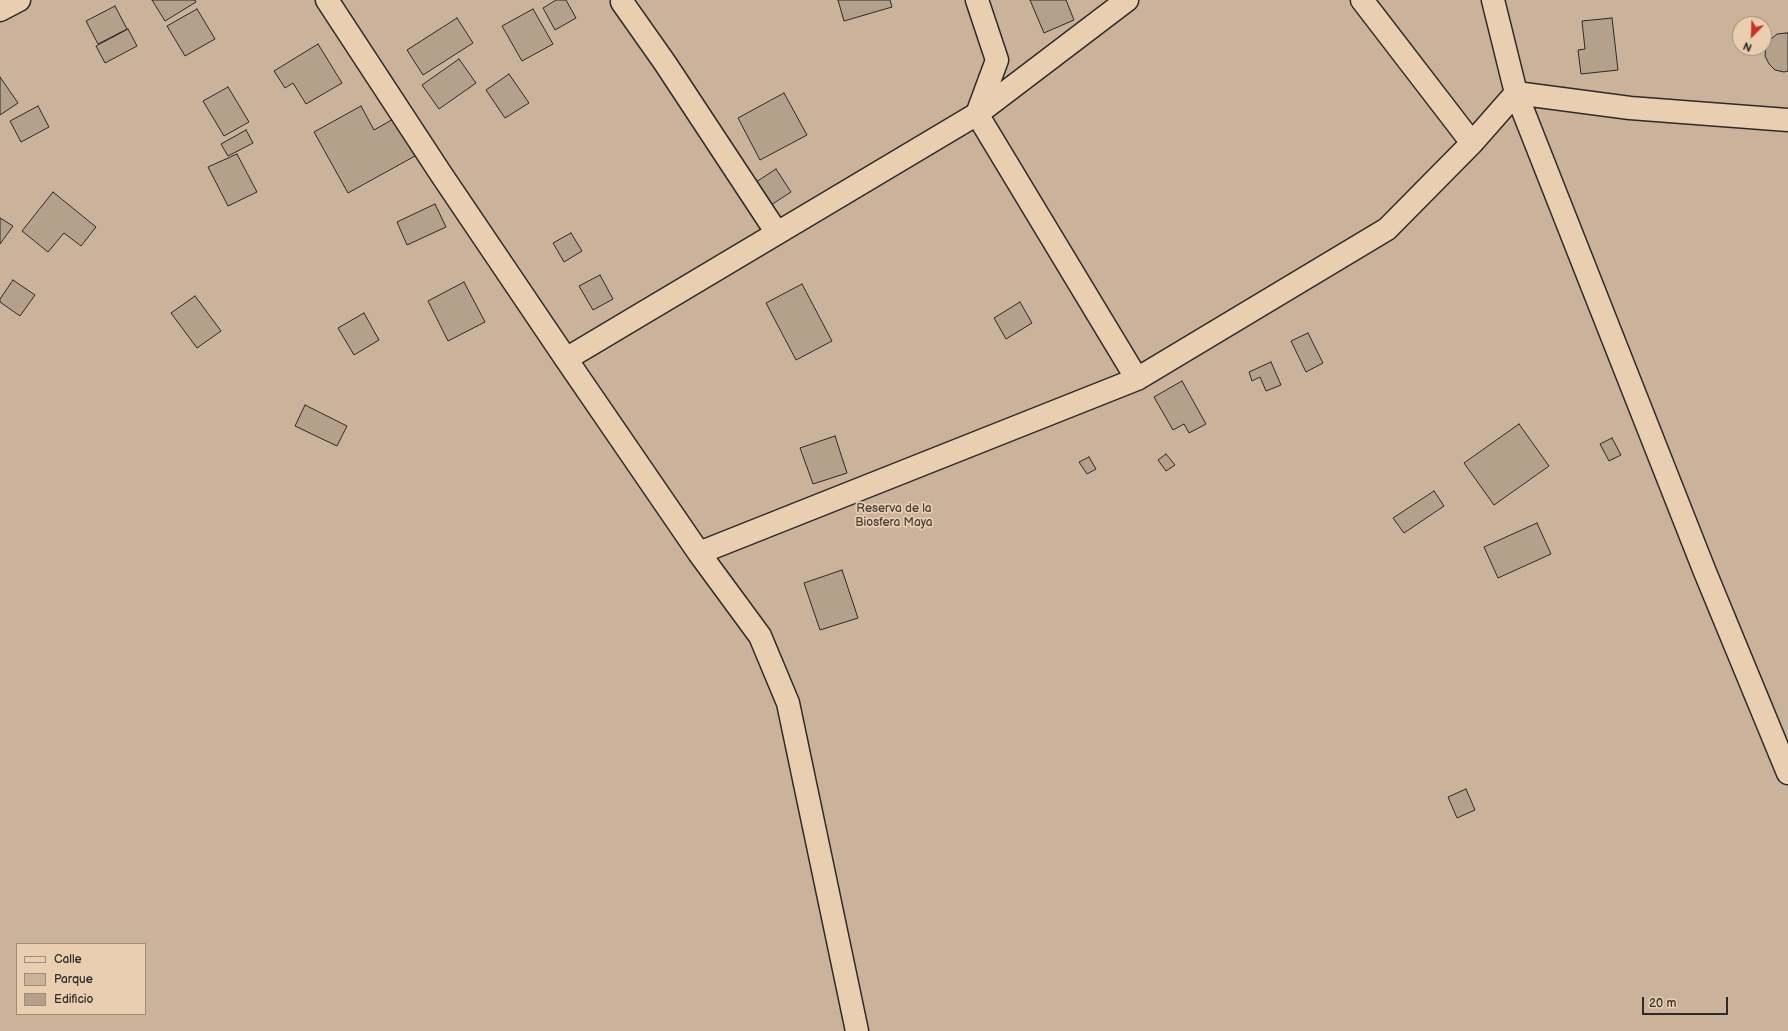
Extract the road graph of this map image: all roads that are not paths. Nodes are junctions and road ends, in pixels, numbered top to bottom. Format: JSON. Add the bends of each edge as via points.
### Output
{"nodes":[{"id":1,"x":19,"y":0,"type":"edge"},
{"id":2,"x":327,"y":0,"type":"edge"},
{"id":3,"x":977,"y":0,"type":"edge"},
{"id":4,"x":1127,"y":0,"type":"edge"},
{"id":5,"x":1362,"y":0,"type":"edge"},
{"id":6,"x":1493,"y":0,"type":"edge"},
{"id":7,"x":622,"y":2,"type":"dead end"},
{"id":8,"x":0,"y":10,"type":"edge"},
{"id":9,"x":1516,"y":93,"type":"junction"},
{"id":10,"x":977,"y":114,"type":"junction"},
{"id":11,"x":1788,"y":120,"type":"edge"},
{"id":12,"x":1472,"y":143,"type":"junction"},
{"id":13,"x":777,"y":233,"type":"junction"},
{"id":14,"x":566,"y":359,"type":"junction"},
{"id":15,"x":1137,"y":379,"type":"junction"},
{"id":16,"x":699,"y":553,"type":"junction"},
{"id":17,"x":1788,"y":773,"type":"edge"},
{"id":18,"x":857,"y":1031,"type":"edge"}],
"edges":[{"from":1,"to":8,"type":"street"},
{"from":2,"to":14,"type":"street"},
{"from":3,"to":10,"type":"street","via":[[997,60]]},
{"from":4,"to":10,"type":"street"},
{"from":5,"to":12,"type":"street"},
{"from":6,"to":9,"type":"street"},
{"from":7,"to":13,"type":"street","via":[[666,63]]},
{"from":9,"to":11,"type":"street","via":[[1630,108]]},
{"from":9,"to":12,"type":"street"},
{"from":9,"to":17,"type":"street","via":[[1705,572]]},
{"from":10,"to":13,"type":"street"},
{"from":10,"to":15,"type":"street"},
{"from":12,"to":15,"type":"street","via":[[1387,229]]},
{"from":13,"to":14,"type":"street"},
{"from":14,"to":16,"type":"street"},
{"from":15,"to":16,"type":"street"},
{"from":16,"to":18,"type":"street","via":[[760,636],[788,703]]}]}
